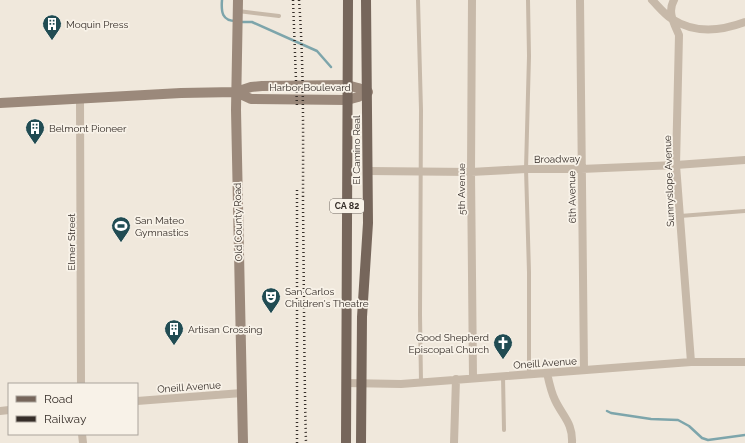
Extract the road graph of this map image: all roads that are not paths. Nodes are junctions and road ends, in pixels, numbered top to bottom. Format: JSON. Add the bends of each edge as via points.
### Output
{"nodes":[{"id":1,"x":238,"y":0,"type":"edge"},
{"id":2,"x":348,"y":0,"type":"edge"},
{"id":3,"x":366,"y":0,"type":"edge"},
{"id":4,"x":418,"y":0,"type":"edge"},
{"id":5,"x":472,"y":0,"type":"edge"},
{"id":6,"x":528,"y":0,"type":"edge"},
{"id":7,"x":580,"y":0,"type":"edge"},
{"id":8,"x":652,"y":0,"type":"edge"},
{"id":9,"x":674,"y":0,"type":"edge"},
{"id":10,"x":279,"y":16,"type":"dead end"},
{"id":11,"x":237,"y":18,"type":"junction"},
{"id":12,"x":672,"y":19,"type":"junction"},
{"id":13,"x":745,"y":22,"type":"edge"},
{"id":14,"x":347,"y":85,"type":"junction"},
{"id":15,"x":236,"y":92,"type":"junction"},
{"id":16,"x":368,"y":92,"type":"junction"},
{"id":17,"x":80,"y":99,"type":"junction"},
{"id":18,"x":347,"y":100,"type":"junction"},
{"id":19,"x":0,"y":103,"type":"edge"},
{"id":20,"x":745,"y":160,"type":"edge"},
{"id":21,"x":676,"y":164,"type":"junction"},
{"id":22,"x":526,"y":169,"type":"junction"},
{"id":23,"x":581,"y":169,"type":"junction"},
{"id":24,"x":369,"y":171,"type":"junction"},
{"id":25,"x":421,"y":171,"type":"junction"},
{"id":26,"x":471,"y":172,"type":"junction"},
{"id":27,"x":745,"y":211,"type":"edge"},
{"id":28,"x":680,"y":216,"type":"junction"},
{"id":29,"x":691,"y":362,"type":"junction"},
{"id":30,"x":745,"y":362,"type":"edge"},
{"id":31,"x":584,"y":370,"type":"junction"},
{"id":32,"x":547,"y":373,"type":"junction"},
{"id":33,"x":529,"y":374,"type":"junction"},
{"id":34,"x":503,"y":376,"type":"junction"},
{"id":35,"x":473,"y":378,"type":"junction"},
{"id":36,"x":456,"y":379,"type":"junction"},
{"id":37,"x":421,"y":382,"type":"junction"},
{"id":38,"x":81,"y":383,"type":"edge"},
{"id":39,"x":346,"y":383,"type":"junction"},
{"id":40,"x":362,"y":383,"type":"junction"},
{"id":41,"x":242,"y":393,"type":"junction"},
{"id":42,"x":138,"y":400,"type":"edge"},
{"id":43,"x":504,"y":430,"type":"dead end"},
{"id":44,"x":243,"y":443,"type":"edge"},
{"id":45,"x":346,"y":443,"type":"edge"},
{"id":46,"x":361,"y":443,"type":"edge"},
{"id":47,"x":454,"y":443,"type":"edge"},
{"id":48,"x":572,"y":443,"type":"edge"}],
"edges":[{"from":1,"to":11,"type":"main road","name":"Old County Road"},
{"from":2,"to":14,"type":"main road","name":"El Camino Real","number":"CA 82"},
{"from":3,"to":16,"type":"main road","name":"El Camino Real","number":"CA 82"},
{"from":4,"to":25,"type":"lane"},
{"from":5,"to":26,"type":"street","name":"5th Avenue"},
{"from":6,"to":22,"type":"lane"},
{"from":7,"to":23,"type":"street","name":"6th Avenue"},
{"from":8,"to":12,"type":"street"},
{"from":9,"to":12,"type":"street","name":"Sunnyslope Avenue","via":[[671,6]]},
{"from":10,"to":11,"type":"lane"},
{"from":11,"to":15,"type":"main road","name":"Old County Road"},
{"from":12,"to":13,"type":"street","via":[[692,29],[706,30]]},
{"from":12,"to":21,"type":"street","name":"Sunnyslope Avenue","via":[[679,35]]},
{"from":14,"to":15,"type":"main road","name":"Harbor Boulevard","via":[[251,87]]},
{"from":14,"to":16,"type":"main road","name":"Harbor Boulevard"},
{"from":14,"to":18,"type":"main road","name":"El Camino Real","number":"CA 82"},
{"from":15,"to":17,"type":"main road","name":"Harbor Boulevard"},
{"from":15,"to":18,"type":"main road","name":"Harbor Boulevard","via":[[251,99]]},
{"from":15,"to":41,"type":"main road","name":"Old County Road"},
{"from":16,"to":18,"type":"main road","name":"Harbor Boulevard"},
{"from":16,"to":24,"type":"main road","name":"El Camino Real","number":"CA 82"},
{"from":17,"to":19,"type":"main road","name":"Harbor Boulevard"},
{"from":17,"to":38,"type":"street","name":"Elmer Street"},
{"from":18,"to":39,"type":"main road","name":"El Camino Real","number":"CA 82"},
{"from":20,"to":21,"type":"street","name":"Broadway"},
{"from":21,"to":23,"type":"street","name":"Broadway"},
{"from":21,"to":28,"type":"street","name":"Sunnyslope Avenue"},
{"from":22,"to":23,"type":"street","name":"Broadway"},
{"from":22,"to":26,"type":"street","name":"Broadway"},
{"from":22,"to":33,"type":"lane"},
{"from":23,"to":31,"type":"street","name":"6th Avenue"},
{"from":24,"to":25,"type":"street","name":"Broadway"},
{"from":24,"to":40,"type":"main road","name":"El Camino Real","number":"CA 82","via":[[362,317]]},
{"from":25,"to":26,"type":"street","name":"Broadway"},
{"from":25,"to":37,"type":"lane"},
{"from":26,"to":35,"type":"street","name":"5th Avenue"},
{"from":27,"to":28,"type":"lane"},
{"from":28,"to":29,"type":"street","name":"Sunnyslope Avenue"},
{"from":29,"to":30,"type":"street","name":"Oneill Avenue"},
{"from":29,"to":31,"type":"street","name":"Oneill Avenue"},
{"from":31,"to":32,"type":"street","name":"Oneill Avenue"},
{"from":32,"to":33,"type":"street","name":"Oneill Avenue"},
{"from":32,"to":48,"type":"street","via":[[554,398],[569,422],[573,435]]},
{"from":33,"to":34,"type":"street","name":"Oneill Avenue"},
{"from":34,"to":35,"type":"street","name":"Oneill Avenue"},
{"from":34,"to":43,"type":"lane"},
{"from":35,"to":36,"type":"street","name":"Oneill Avenue"},
{"from":36,"to":37,"type":"street","name":"Oneill Avenue"},
{"from":36,"to":47,"type":"street"},
{"from":37,"to":40,"type":"street","name":"Oneill Avenue"},
{"from":39,"to":40,"type":"street","name":"Oneill Avenue"},
{"from":39,"to":45,"type":"main road","name":"El Camino Real","number":"CA 82"},
{"from":40,"to":46,"type":"main road","name":"El Camino Real","number":"CA 82"},
{"from":41,"to":42,"type":"street","name":"Oneill Avenue"},
{"from":41,"to":44,"type":"main road","name":"Old County Road"}]}
